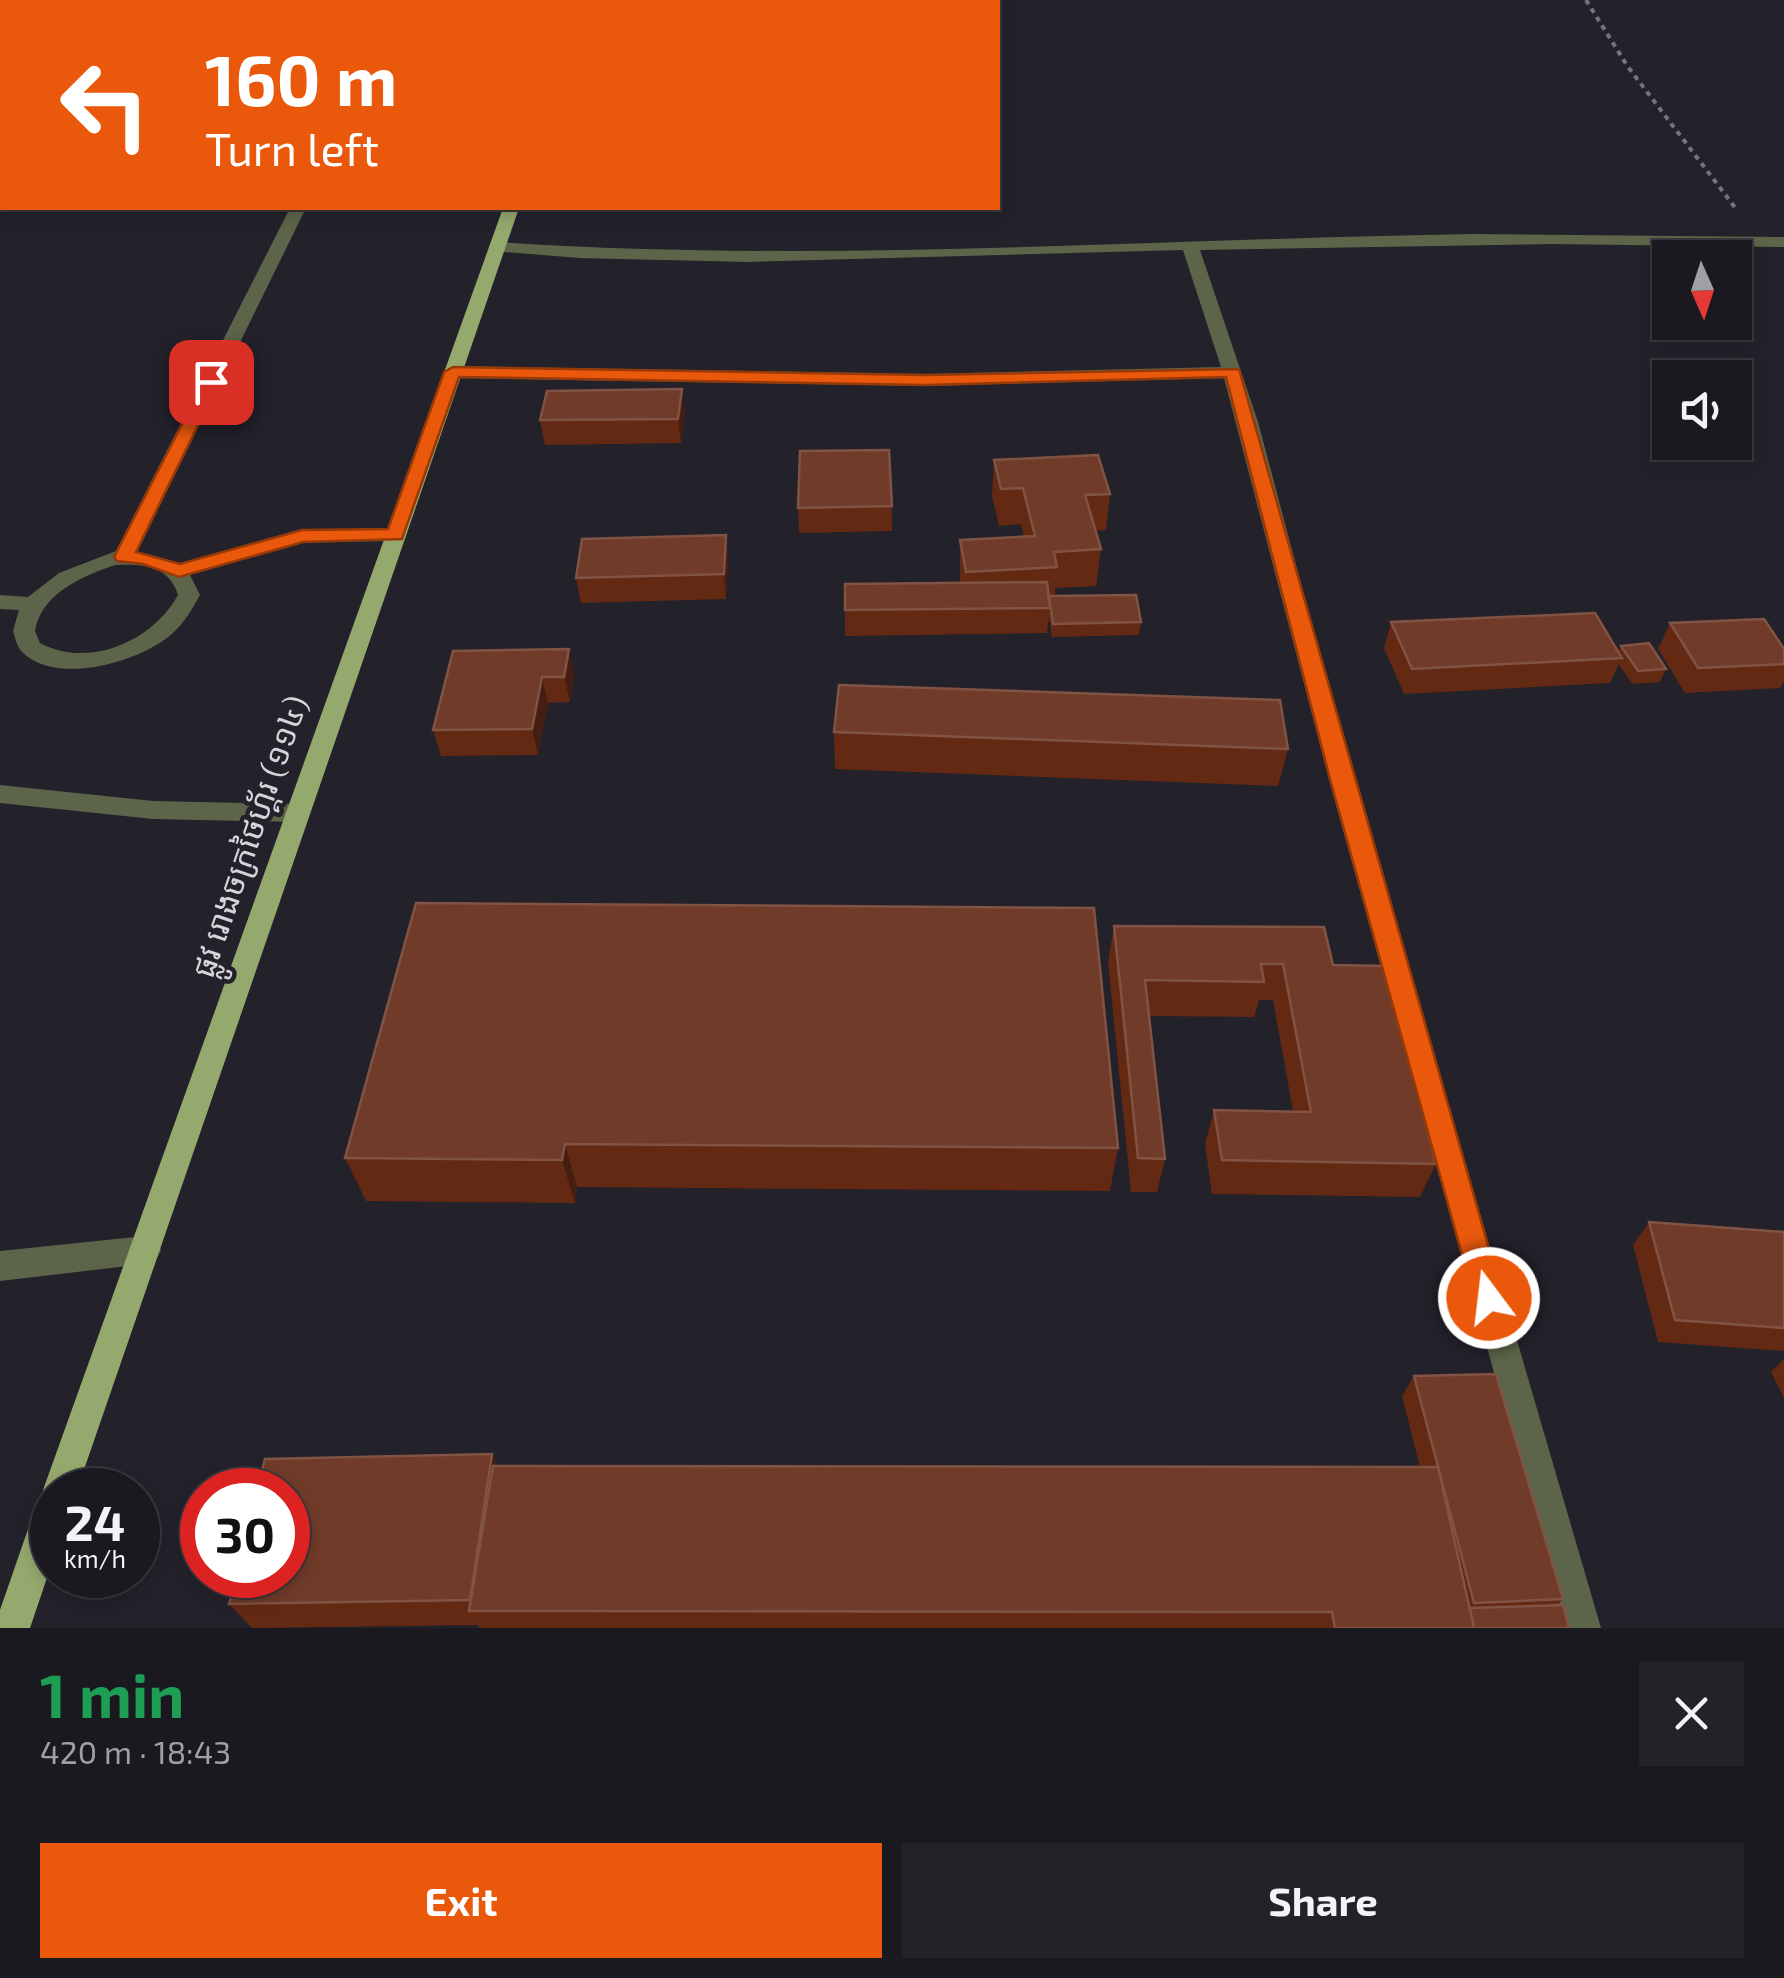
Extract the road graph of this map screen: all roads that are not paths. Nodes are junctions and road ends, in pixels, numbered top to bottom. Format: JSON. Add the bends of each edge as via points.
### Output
{"nodes":[{"id":1,"x":297,"y":210,"type":"edge"},
{"id":2,"x":510,"y":210,"type":"edge"},
{"id":3,"x":1784,"y":242,"type":"edge"},
{"id":4,"x":1190,"y":246,"type":"junction"},
{"id":5,"x":497,"y":247,"type":"junction"},
{"id":6,"x":453,"y":372,"type":"junction"},
{"id":7,"x":1233,"y":372,"type":"junction"},
{"id":8,"x":396,"y":535,"type":"junction"},
{"id":9,"x":124,"y":557,"type":"junction"},
{"id":10,"x":179,"y":571,"type":"junction"},
{"id":11,"x":0,"y":602,"type":"edge"},
{"id":12,"x":26,"y":604,"type":"junction"},
{"id":13,"x":0,"y":794,"type":"edge"},
{"id":14,"x":298,"y":813,"type":"junction"},
{"id":15,"x":145,"y":1250,"type":"junction"},
{"id":16,"x":0,"y":1266,"type":"edge"},
{"id":17,"x":68,"y":1468,"type":"edge"},
{"id":18,"x":30,"y":1565,"type":"edge"},
{"id":19,"x":11,"y":1610,"type":"edge"},
{"id":20,"x":1583,"y":1628,"type":"edge"}],
"edges":[{"from":1,"to":9,"type":"street"},
{"from":2,"to":5,"type":"main road","name":"ផ្លូវ រោងចក្រថៃហ្គ័រ (១១៤)"},
{"from":3,"to":4,"type":"street"},
{"from":4,"to":5,"type":"street","via":[[619,257]]},
{"from":4,"to":7,"type":"street"},
{"from":5,"to":6,"type":"main road","name":"ផ្លូវ រោងចក្រថៃហ្គ័រ (១១៤)"},
{"from":6,"to":7,"type":"street","via":[[926,380]]},
{"from":6,"to":8,"type":"main road","name":"ផ្លូវ រោងចក្រថៃហ្គ័រ (១១៤)"},
{"from":7,"to":20,"type":"street","via":[[1341,779]]},
{"from":8,"to":10,"type":"street","via":[[302,536]]},
{"from":8,"to":14,"type":"main road","name":"ផ្លូវ រោងចក្រថៃហ្គ័រ (១១៤)"},
{"from":9,"to":10,"type":"street"},
{"from":9,"to":12,"type":"street","via":[[77,567]]},
{"from":10,"to":12,"type":"street","via":[[189,596],[173,624],[109,656],[61,659],[28,645],[19,619]]},
{"from":11,"to":12,"type":"street"},
{"from":13,"to":14,"type":"street","via":[[153,810]]},
{"from":14,"to":15,"type":"main road","name":"ផ្លូវ រោងចក្រថៃហ្គ័រ (១១៤)"},
{"from":15,"to":16,"type":"street"},
{"from":15,"to":17,"type":"main road","name":"ផ្លូវ រោងចក្រថៃហ្គ័រ (១១៤)"},
{"from":18,"to":19,"type":"main road"}]}
